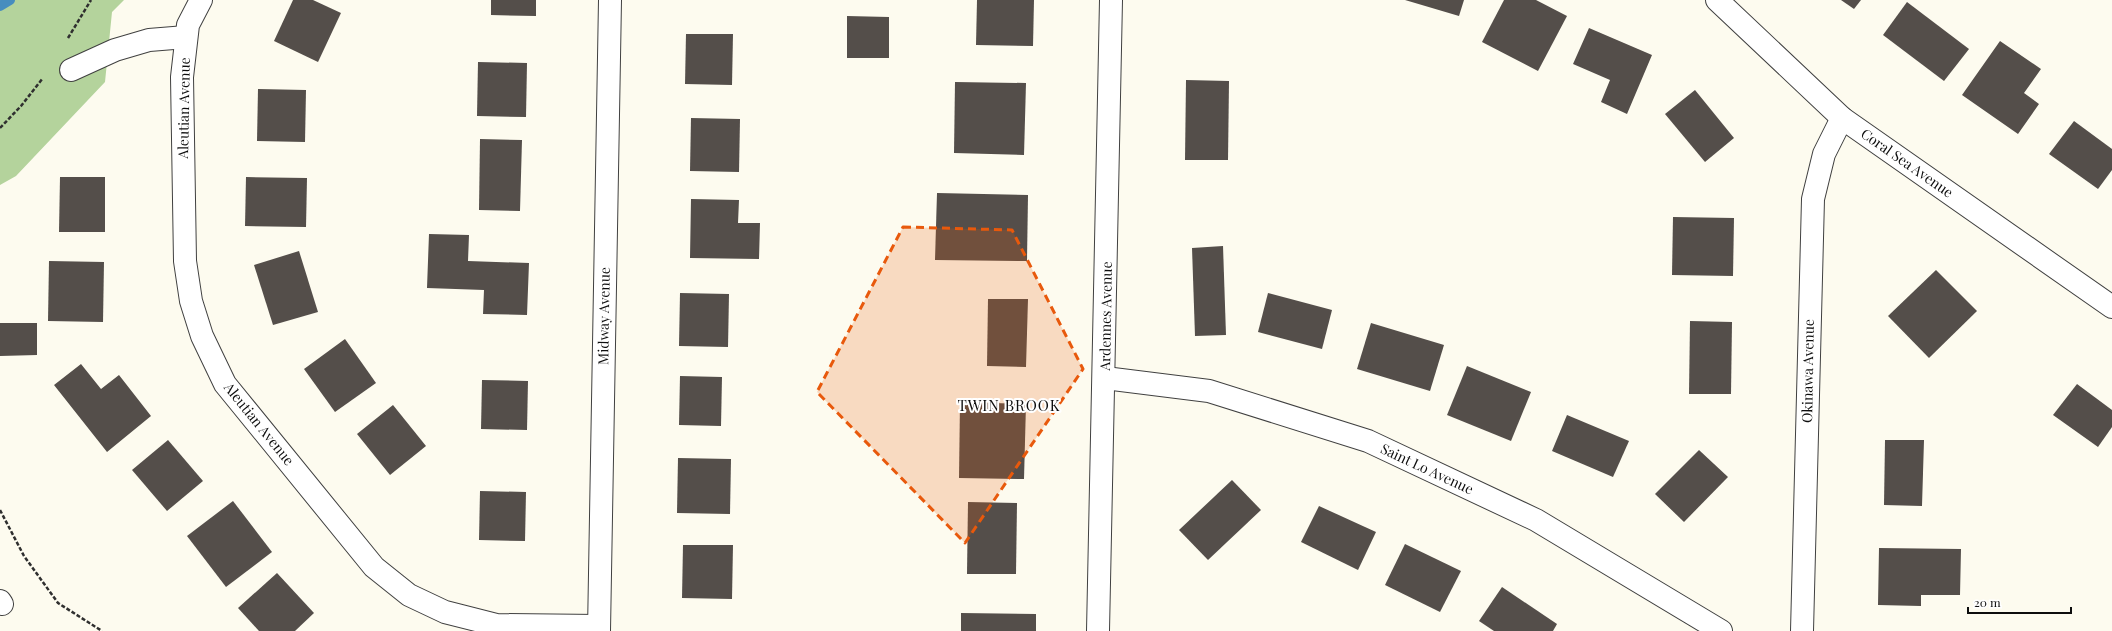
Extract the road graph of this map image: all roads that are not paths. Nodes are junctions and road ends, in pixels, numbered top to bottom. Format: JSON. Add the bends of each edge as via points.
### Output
{"nodes":[{"id":1,"x":200,"y":0,"type":"edge"},
{"id":2,"x":610,"y":0,"type":"edge"},
{"id":3,"x":1111,"y":0,"type":"edge"},
{"id":4,"x":1717,"y":0,"type":"edge"},
{"id":5,"x":186,"y":37,"type":"junction"},
{"id":6,"x":71,"y":70,"type":"dead end"},
{"id":7,"x":1842,"y":118,"type":"junction"},
{"id":8,"x":2112,"y":308,"type":"edge"},
{"id":9,"x":1105,"y":378,"type":"junction"},
{"id":10,"x":599,"y":628,"type":"edge"},
{"id":11,"x":1098,"y":631,"type":"edge"},
{"id":12,"x":1721,"y":631,"type":"edge"},
{"id":13,"x":1802,"y":631,"type":"edge"}],
"edges":[{"from":1,"to":5,"type":"street","name":"Aleutian Avenue","via":[[188,25]]},
{"from":2,"to":10,"type":"street","name":"Midway Avenue"},
{"from":3,"to":9,"type":"street","name":"Ardennes Avenue"},
{"from":4,"to":7,"type":"street","name":"Coral Sea Avenue"},
{"from":5,"to":6,"type":"street","via":[[149,40],[115,50]]},
{"from":5,"to":10,"type":"street","name":"Aleutian Avenue","via":[[182,77],[185,261],[191,301],[202,336],[225,384],[374,567],[409,594],[445,612],[496,625]]},
{"from":7,"to":8,"type":"street","name":"Coral Sea Avenue"},
{"from":7,"to":13,"type":"street","name":"Okinawa Avenue","via":[[1824,154],[1813,199]]},
{"from":9,"to":11,"type":"street","name":"Ardennes Avenue"},
{"from":9,"to":12,"type":"street","name":"Saint Lo Avenue","via":[[1209,391],[1368,442],[1536,520]]}]}
